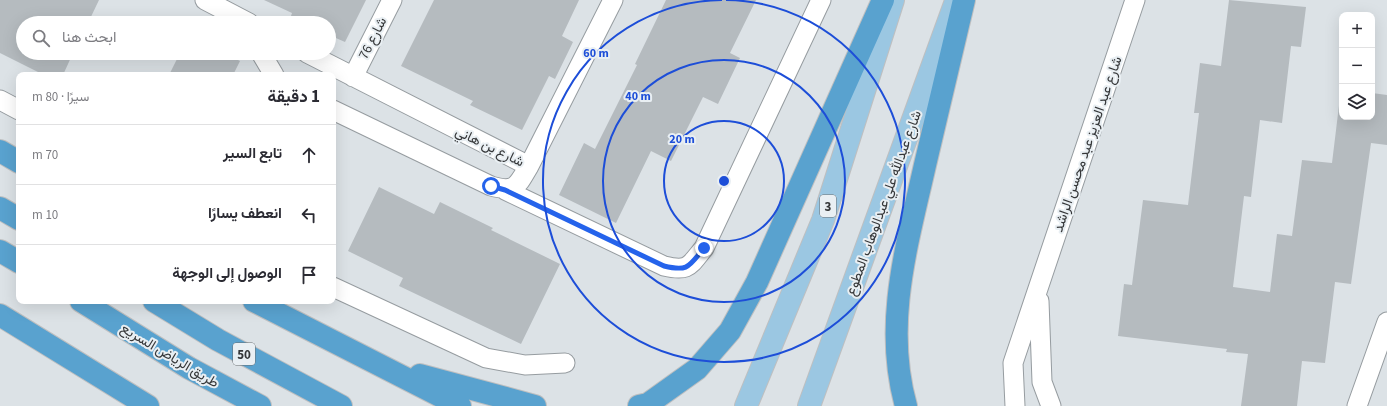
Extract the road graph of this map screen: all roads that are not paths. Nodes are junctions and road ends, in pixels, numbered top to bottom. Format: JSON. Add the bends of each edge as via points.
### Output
{"nodes":[{"id":1,"x":205,"y":0,"type":"edge"},
{"id":2,"x":392,"y":0,"type":"edge"},
{"id":3,"x":613,"y":0,"type":"edge"},
{"id":4,"x":821,"y":0,"type":"edge"},
{"id":5,"x":883,"y":0,"type":"edge"},
{"id":6,"x":893,"y":0,"type":"edge"},
{"id":7,"x":956,"y":0,"type":"edge"},
{"id":8,"x":964,"y":0,"type":"edge"},
{"id":9,"x":1135,"y":0,"type":"edge"},
{"id":10,"x":236,"y":16,"type":"edge"},
{"id":11,"x":265,"y":60,"type":"edge"},
{"id":12,"x":320,"y":60,"type":"edge"},
{"id":13,"x":272,"y":72,"type":"edge"},
{"id":14,"x":353,"y":77,"type":"junction"},
{"id":15,"x":0,"y":100,"type":"edge"},
{"id":16,"x":16,"y":108,"type":"edge"},
{"id":17,"x":336,"y":111,"type":"edge"},
{"id":18,"x":0,"y":150,"type":"edge"},
{"id":19,"x":16,"y":160,"type":"edge"},
{"id":20,"x":529,"y":166,"type":"junction"},
{"id":21,"x":505,"y":190,"type":"junction"},
{"id":22,"x":0,"y":208,"type":"edge"},
{"id":23,"x":16,"y":217,"type":"edge"},
{"id":24,"x":0,"y":251,"type":"edge"},
{"id":25,"x":16,"y":260,"type":"edge"},
{"id":26,"x":336,"y":288,"type":"edge"},
{"id":27,"x":1039,"y":288,"type":"junction"},
{"id":28,"x":86,"y":304,"type":"edge"},
{"id":29,"x":159,"y":304,"type":"edge"},
{"id":30,"x":260,"y":304,"type":"edge"},
{"id":31,"x":0,"y":315,"type":"edge"},
{"id":32,"x":1387,"y":322,"type":"edge"},
{"id":33,"x":565,"y":363,"type":"dead end"},
{"id":34,"x":379,"y":364,"type":"junction"},
{"id":35,"x":339,"y":405,"type":"edge"},
{"id":36,"x":148,"y":406,"type":"edge"},
{"id":37,"x":260,"y":406,"type":"edge"},
{"id":38,"x":460,"y":406,"type":"edge"},
{"id":39,"x":535,"y":406,"type":"edge"},
{"id":40,"x":639,"y":406,"type":"edge"},
{"id":41,"x":746,"y":406,"type":"edge"},
{"id":42,"x":809,"y":406,"type":"edge"},
{"id":43,"x":906,"y":406,"type":"edge"},
{"id":44,"x":1016,"y":406,"type":"edge"},
{"id":45,"x":1051,"y":406,"type":"edge"},
{"id":46,"x":1357,"y":406,"type":"edge"}],
"edges":[{"from":1,"to":10,"type":"street"},
{"from":2,"to":14,"type":"street","name":"شارع 76"},
{"from":3,"to":20,"type":"street","name":"شارع بن هاني"},
{"from":4,"to":21,"type":"street","via":[[704,248],[689,266],[679,270],[664,266]]},
{"from":5,"to":40,"type":"highway","via":[[757,282],[730,331],[698,369],[648,404]]},
{"from":6,"to":41,"type":"main road","number":"3","via":[[823,220]]},
{"from":7,"to":42,"type":"main road","name":"شارع عبدالله علي عبدالوهاب المطوع"},
{"from":8,"to":43,"type":"highway","via":[[900,280],[895,336],[900,385]]},
{"from":9,"to":27,"type":"street","name":"شارع عبد العزيز عبد محسن الراشد"},
{"from":11,"to":13,"type":"street"},
{"from":12,"to":14,"type":"street","name":"شارع بن هاني"},
{"from":14,"to":20,"type":"street","name":"شارع بن هاني"},
{"from":15,"to":16,"type":"street"},
{"from":17,"to":21,"type":"street","via":[[491,186]]},
{"from":18,"to":19,"type":"highway"},
{"from":20,"to":21,"type":"street","via":[[513,188]]},
{"from":22,"to":23,"type":"highway"},
{"from":24,"to":25,"type":"highway"},
{"from":26,"to":33,"type":"street","via":[[486,358],[525,365]]},
{"from":27,"to":44,"type":"street","name":"شارع عبد العزيز عبد محسن الراشد","via":[[1014,363]]},
{"from":27,"to":45,"type":"street","name":"شارع عبد العزيز عبد محسن الراشد","via":[[1042,382]]},
{"from":28,"to":37,"type":"highway","name":"طريق الرياض السريع","via":[[189,368]]},
{"from":29,"to":35,"type":"highway","number":"50","via":[[218,340]]},
{"from":30,"to":34,"type":"highway"},
{"from":31,"to":36,"type":"highway"},
{"from":32,"to":46,"type":"street"},
{"from":34,"to":38,"type":"highway"},
{"from":34,"to":39,"type":"highway"}]}
